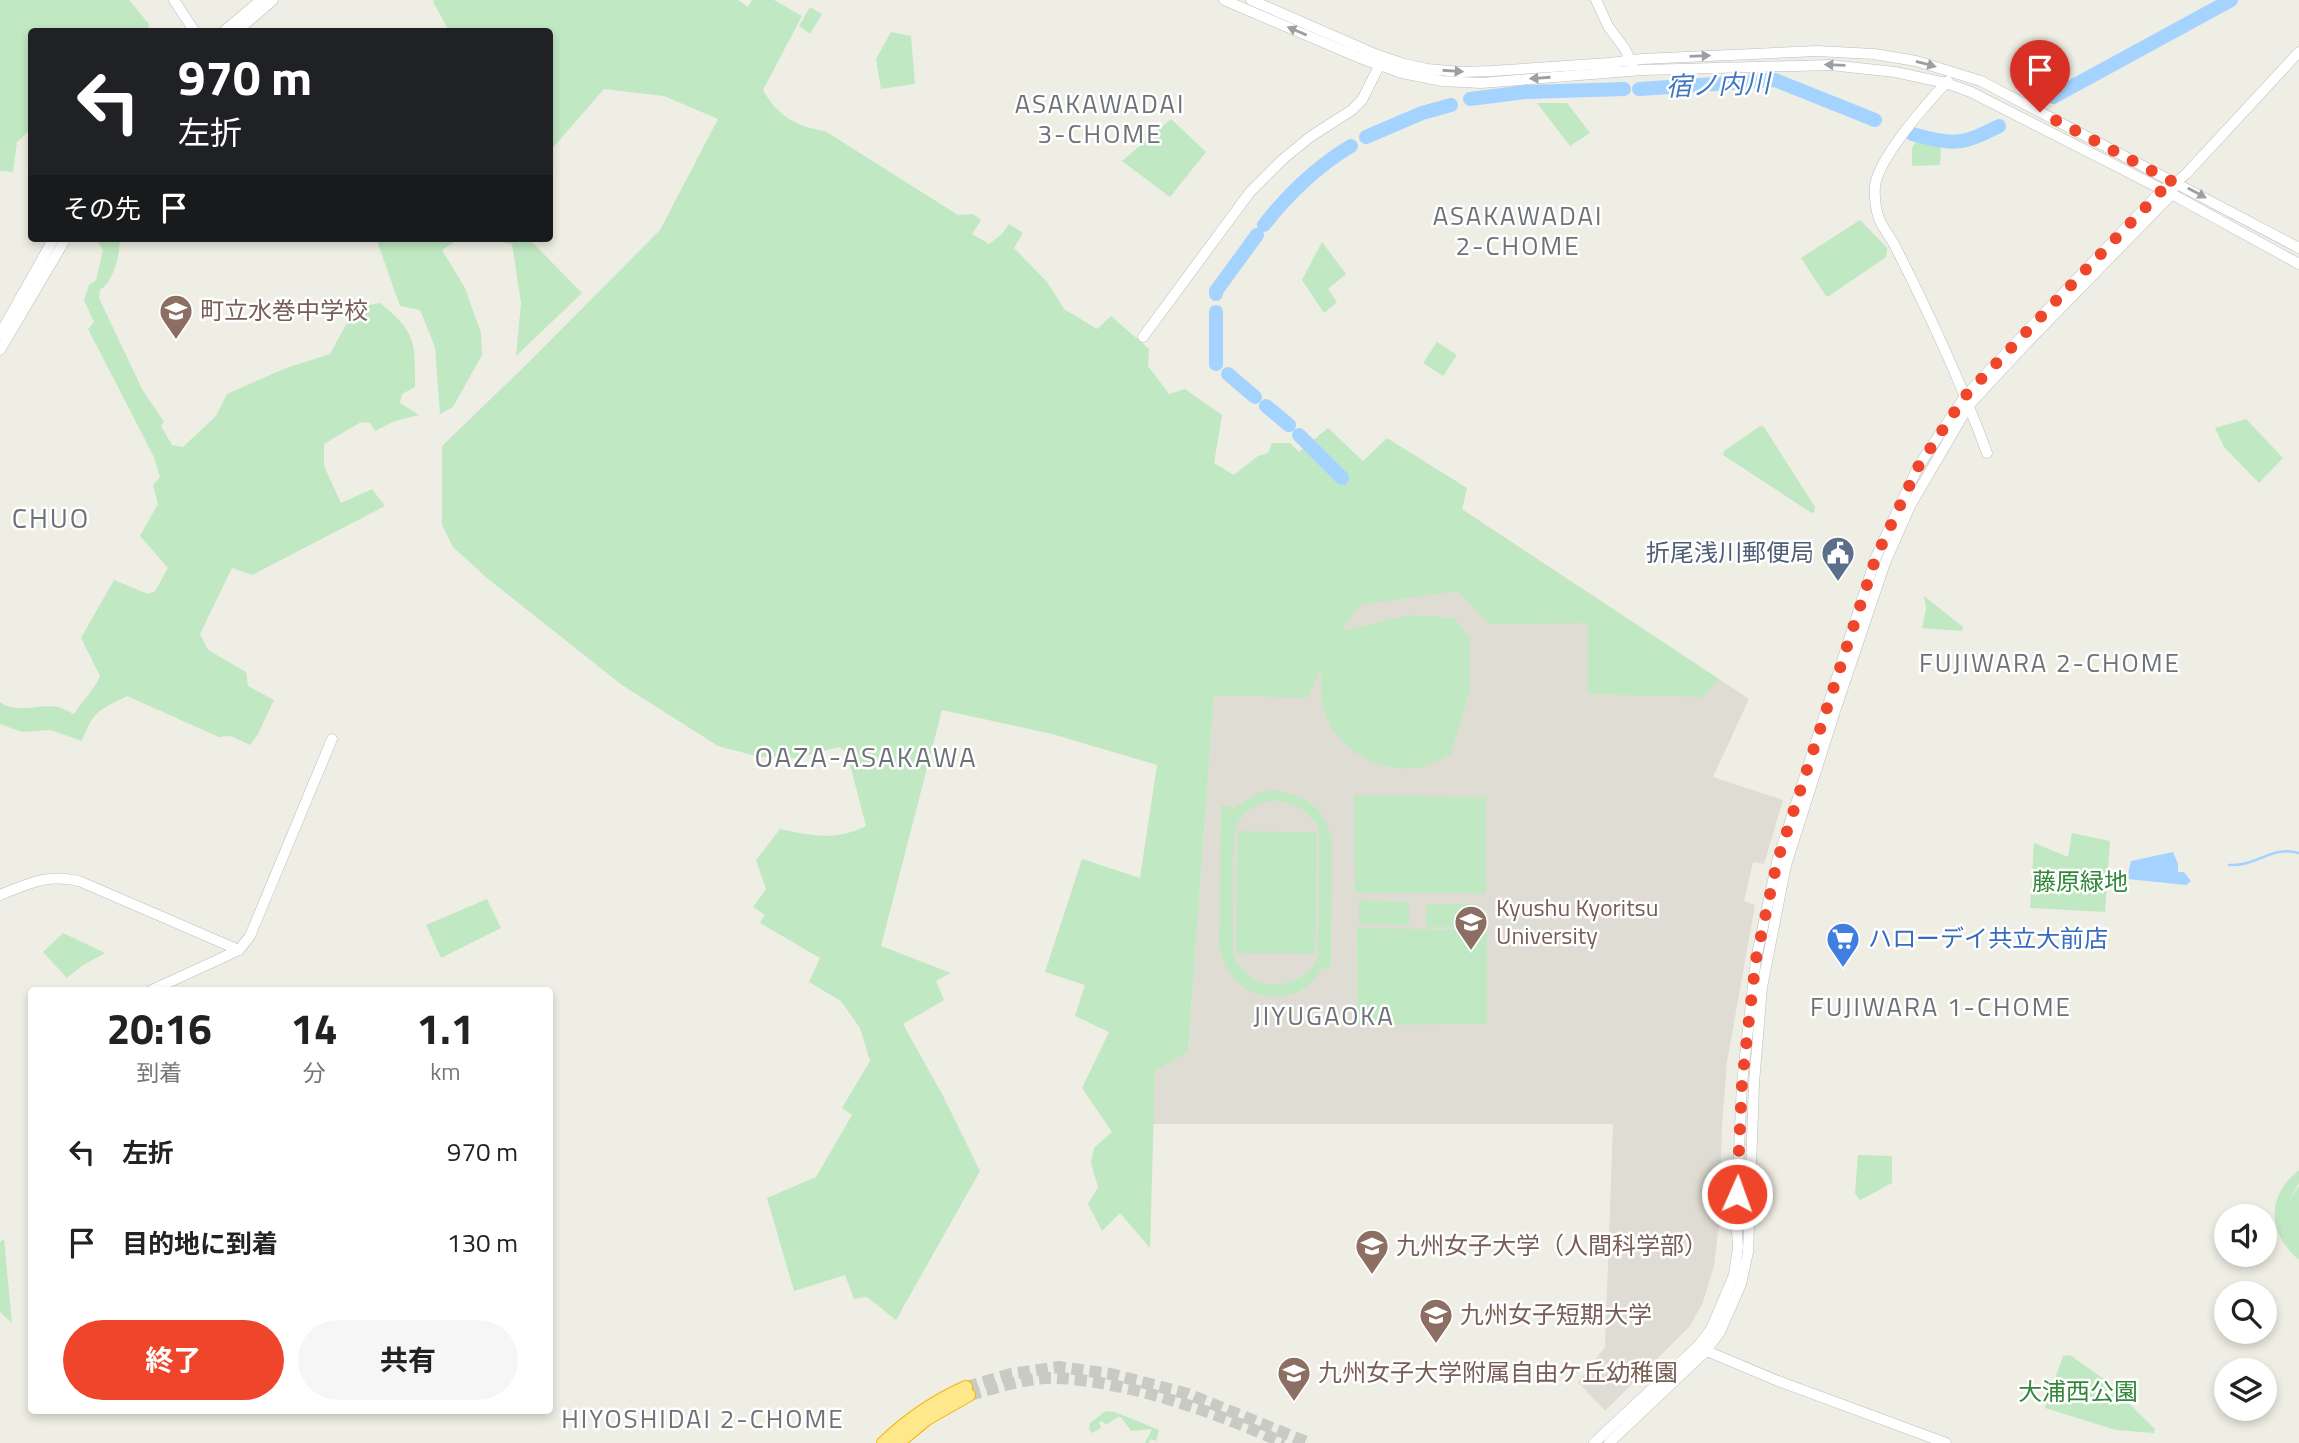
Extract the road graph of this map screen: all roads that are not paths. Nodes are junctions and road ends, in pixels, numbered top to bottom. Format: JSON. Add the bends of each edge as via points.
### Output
{"nodes":[{"id":1,"x":174,"y":0,"type":"edge"},
{"id":2,"x":261,"y":0,"type":"edge"},
{"id":3,"x":273,"y":0,"type":"edge"},
{"id":4,"x":1224,"y":0,"type":"edge"},
{"id":5,"x":1251,"y":0,"type":"edge"},
{"id":6,"x":1596,"y":0,"type":"edge"},
{"id":7,"x":192,"y":28,"type":"edge"},
{"id":8,"x":228,"y":28,"type":"edge"},
{"id":9,"x":241,"y":28,"type":"edge"},
{"id":10,"x":2299,"y":52,"type":"edge"},
{"id":11,"x":1631,"y":60,"type":"junction"},
{"id":12,"x":1382,"y":61,"type":"junction"},
{"id":13,"x":1633,"y":72,"type":"junction"},
{"id":14,"x":1955,"y":73,"type":"junction"},
{"id":15,"x":1946,"y":83,"type":"junction"},
{"id":16,"x":2175,"y":183,"type":"junction"},
{"id":17,"x":2166,"y":193,"type":"junction"},
{"id":18,"x":52,"y":242,"type":"edge"},
{"id":19,"x":63,"y":242,"type":"edge"},
{"id":20,"x":2299,"y":248,"type":"edge"},
{"id":21,"x":2299,"y":264,"type":"edge"},
{"id":22,"x":6,"y":323,"type":"edge"},
{"id":23,"x":0,"y":334,"type":"edge"},
{"id":24,"x":1143,"y":337,"type":"dead end"},
{"id":25,"x":0,"y":350,"type":"edge"},
{"id":26,"x":1967,"y":401,"type":"junction"},
{"id":27,"x":1987,"y":453,"type":"dead end"},
{"id":28,"x":332,"y":739,"type":"dead end"},
{"id":29,"x":0,"y":895,"type":"edge"},
{"id":30,"x":239,"y":950,"type":"junction"},
{"id":31,"x":159,"y":987,"type":"edge"},
{"id":32,"x":1701,"y":1349,"type":"junction"},
{"id":33,"x":883,"y":1443,"type":"edge"},
{"id":34,"x":898,"y":1443,"type":"edge"},
{"id":35,"x":1594,"y":1443,"type":"edge"},
{"id":36,"x":1609,"y":1443,"type":"edge"},
{"id":37,"x":1946,"y":1443,"type":"edge"}],
"edges":[{"from":1,"to":7,"type":"street"},
{"from":2,"to":8,"type":"street"},
{"from":3,"to":9,"type":"street"},
{"from":12,"to":4,"type":"street","one_way":true},
{"from":5,"to":12,"type":"street"},
{"from":6,"to":11,"type":"street"},
{"from":10,"to":16,"type":"street"},
{"from":12,"to":11,"type":"street","one_way":true,"via":[[1461,72]]},
{"from":11,"to":13,"type":"street"},
{"from":11,"to":14,"type":"street","one_way":true,"via":[[1846,52],[1916,61]]},
{"from":13,"to":12,"type":"street","one_way":true,"via":[[1462,83],[1422,77]]},
{"from":12,"to":24,"type":"street","via":[[1362,100],[1300,145],[1250,192]]},
{"from":15,"to":13,"type":"street","one_way":true,"via":[[1840,65]]},
{"from":14,"to":15,"type":"street"},
{"from":14,"to":16,"type":"street","via":[[1981,81]]},
{"from":15,"to":17,"type":"street"},
{"from":15,"to":26,"type":"street","via":[[1890,151],[1875,185],[1876,202],[1881,222]]},
{"from":16,"to":17,"type":"street"},
{"from":16,"to":20,"type":"street","one_way":true},
{"from":17,"to":21,"type":"street"},
{"from":17,"to":26,"type":"street"},
{"from":18,"to":22,"type":"street"},
{"from":19,"to":22,"type":"street"},
{"from":22,"to":23,"type":"street"},
{"from":22,"to":25,"type":"street"},
{"from":26,"to":27,"type":"street"},
{"from":26,"to":32,"type":"street","via":[[1918,467],[1876,557],[1777,862],[1756,959],[1742,1083],[1734,1275]]},
{"from":26,"to":32,"type":"street","via":[[1885,563],[1786,865],[1762,986],[1748,1252],[1741,1283],[1720,1332]]},
{"from":28,"to":30,"type":"street","via":[[250,936]]},
{"from":29,"to":30,"type":"street","via":[[39,879],[79,881]]},
{"from":30,"to":31,"type":"street"},
{"from":32,"to":35,"type":"street"},
{"from":32,"to":36,"type":"street"},
{"from":32,"to":37,"type":"street"},
{"from":33,"to":34,"type":"highway","via":[[944,1396],[967,1391]]}]}
